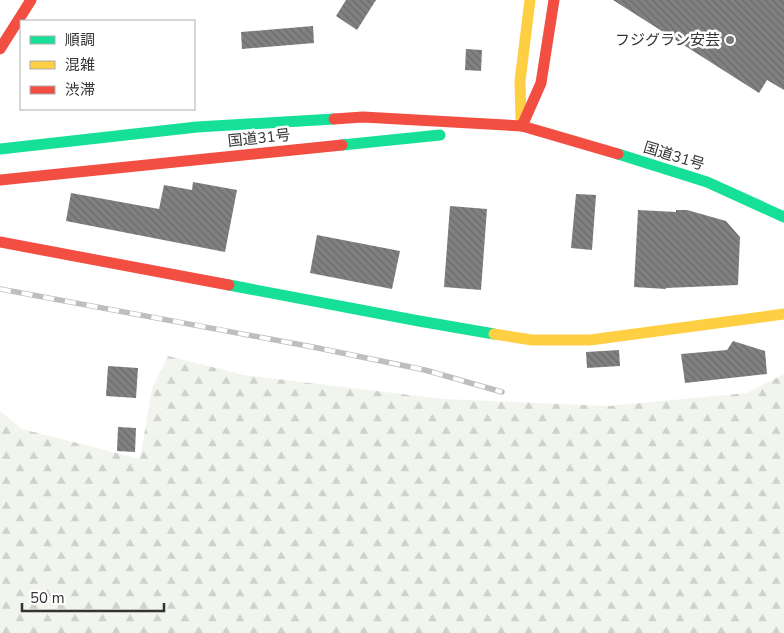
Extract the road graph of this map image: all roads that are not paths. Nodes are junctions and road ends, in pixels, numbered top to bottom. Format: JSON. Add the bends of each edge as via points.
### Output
{"nodes":[{"id":1,"x":31,"y":0,"type":"edge"},
{"id":2,"x":530,"y":0,"type":"edge"},
{"id":3,"x":554,"y":0,"type":"edge"},
{"id":4,"x":0,"y":49,"type":"edge"},
{"id":5,"x":522,"y":126,"type":"junction"},
{"id":6,"x":0,"y":149,"type":"edge"},
{"id":7,"x":0,"y":180,"type":"edge"},
{"id":8,"x":784,"y":217,"type":"edge"},
{"id":9,"x":0,"y":242,"type":"edge"},
{"id":10,"x":784,"y":314,"type":"edge"}],
"edges":[{"from":1,"to":4,"type":"main road"},
{"from":2,"to":5,"type":"main road","via":[[520,81]]},
{"from":3,"to":5,"type":"main road","via":[[541,83]]},
{"from":5,"to":6,"type":"main road","name":"国道31号","via":[[363,117],[197,127]]},
{"from":5,"to":7,"type":"main road","name":"国道31号"},
{"from":5,"to":8,"type":"main road","name":"国道31号","via":[[706,182]]},
{"from":9,"to":10,"type":"main road","via":[[532,340],[590,340]]}]}
